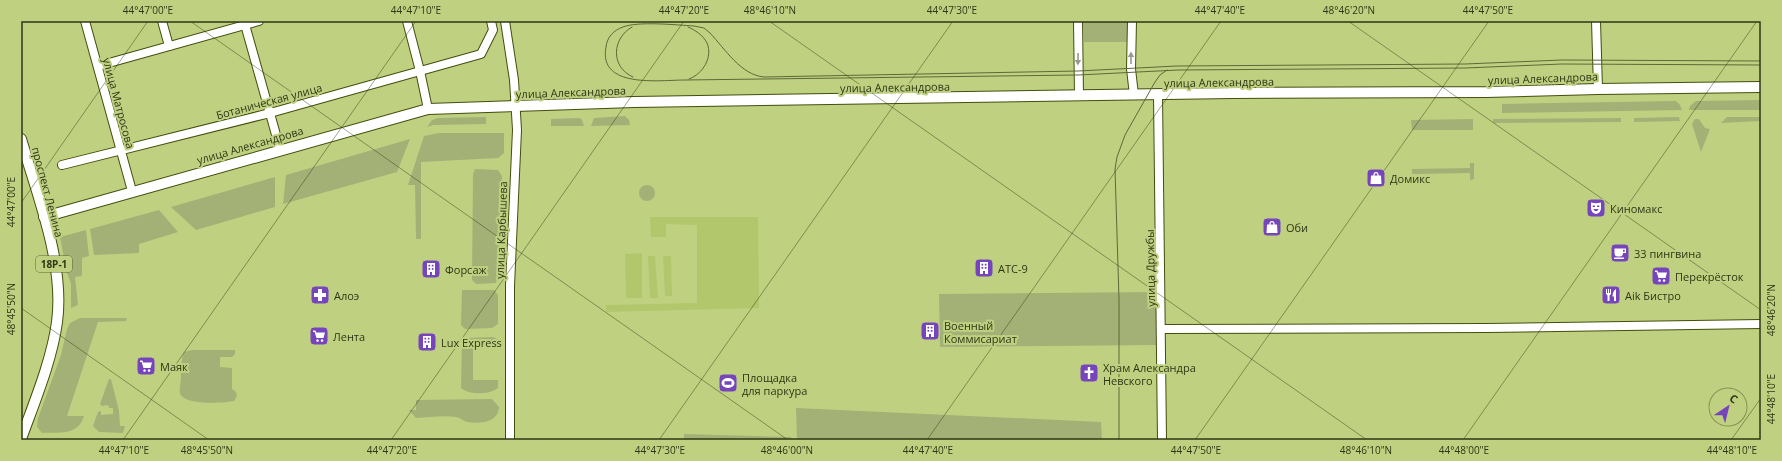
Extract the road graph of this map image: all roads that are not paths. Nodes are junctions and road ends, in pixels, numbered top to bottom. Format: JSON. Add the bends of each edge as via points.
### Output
{"nodes":[{"id":1,"x":85,"y":21,"type":"edge"},
{"id":2,"x":162,"y":21,"type":"edge"},
{"id":3,"x":259,"y":21,"type":"edge"},
{"id":4,"x":407,"y":21,"type":"edge"},
{"id":5,"x":491,"y":21,"type":"edge"},
{"id":6,"x":505,"y":21,"type":"edge"},
{"id":7,"x":1078,"y":21,"type":"edge"},
{"id":8,"x":1132,"y":21,"type":"edge"},
{"id":9,"x":1596,"y":21,"type":"edge"},
{"id":10,"x":245,"y":23,"type":"edge"},
{"id":11,"x":169,"y":46,"type":"junction"},
{"id":12,"x":98,"y":66,"type":"junction"},
{"id":13,"x":420,"y":71,"type":"junction"},
{"id":14,"x":1761,"y":87,"type":"edge"},
{"id":15,"x":1598,"y":89,"type":"junction"},
{"id":16,"x":1158,"y":95,"type":"junction"},
{"id":17,"x":1079,"y":96,"type":"junction"},
{"id":18,"x":1134,"y":96,"type":"junction"},
{"id":19,"x":516,"y":106,"type":"junction"},
{"id":20,"x":428,"y":109,"type":"junction"},
{"id":21,"x":270,"y":113,"type":"junction"},
{"id":22,"x":21,"y":139,"type":"edge"},
{"id":23,"x":121,"y":150,"type":"junction"},
{"id":24,"x":280,"y":150,"type":"junction"},
{"id":25,"x":62,"y":165,"type":"dead end"},
{"id":26,"x":132,"y":191,"type":"junction"},
{"id":27,"x":44,"y":216,"type":"junction"},
{"id":28,"x":1761,"y":324,"type":"edge"},
{"id":29,"x":1162,"y":328,"type":"junction"},
{"id":30,"x":21,"y":438,"type":"edge"},
{"id":31,"x":510,"y":440,"type":"edge"},
{"id":32,"x":1162,"y":440,"type":"edge"}],
"edges":[{"from":1,"to":12,"type":"street","name":"улица Матросова"},
{"from":2,"to":11,"type":"street"},
{"from":3,"to":10,"type":"street"},
{"from":4,"to":13,"type":"street"},
{"from":5,"to":13,"type":"street","name":"Ботаническая улица","via":[[494,30],[482,54]]},
{"from":6,"to":19,"type":"street","name":"улица Карбышева"},
{"from":7,"to":17,"type":"street","one_way":true},
{"from":18,"to":8,"type":"street","one_way":true,"via":[[1131,69]]},
{"from":9,"to":15,"type":"street"},
{"from":10,"to":11,"type":"street"},
{"from":10,"to":21,"type":"street"},
{"from":11,"to":12,"type":"street"},
{"from":12,"to":23,"type":"street","name":"улица Матросова"},
{"from":13,"to":20,"type":"street"},
{"from":13,"to":21,"type":"street","name":"Ботаническая улица"},
{"from":14,"to":15,"type":"main road","name":"улица Александрова"},
{"from":15,"to":16,"type":"main road","name":"улица Александрова"},
{"from":16,"to":18,"type":"main road","name":"улица Александрова"},
{"from":16,"to":29,"type":"street","name":"улица Дружбы"},
{"from":17,"to":18,"type":"main road","name":"улица Александрова"},
{"from":17,"to":19,"type":"main road","name":"улица Александрова"},
{"from":19,"to":20,"type":"main road","name":"улица Александрова"},
{"from":19,"to":31,"type":"street","name":"улица Карбышева","via":[[510,296]]},
{"from":20,"to":24,"type":"main road","name":"улица Александрова"},
{"from":21,"to":23,"type":"street","name":"Ботаническая улица"},
{"from":21,"to":24,"type":"street"},
{"from":22,"to":27,"type":"main road","name":"проспект Ленина","number":"18Р-1"},
{"from":23,"to":25,"type":"street","name":"Ботаническая улица"},
{"from":23,"to":26,"type":"street","name":"улица Матросова"},
{"from":24,"to":26,"type":"main road","name":"улица Александрова"},
{"from":26,"to":27,"type":"main road","name":"улица Александрова"},
{"from":27,"to":30,"type":"main road","name":"проспект Ленина","number":"18Р-1","via":[[57,276],[57,321],[55,336]]},
{"from":28,"to":29,"type":"street","via":[[1486,328]]},
{"from":29,"to":32,"type":"street","name":"улица Дружбы"}]}
